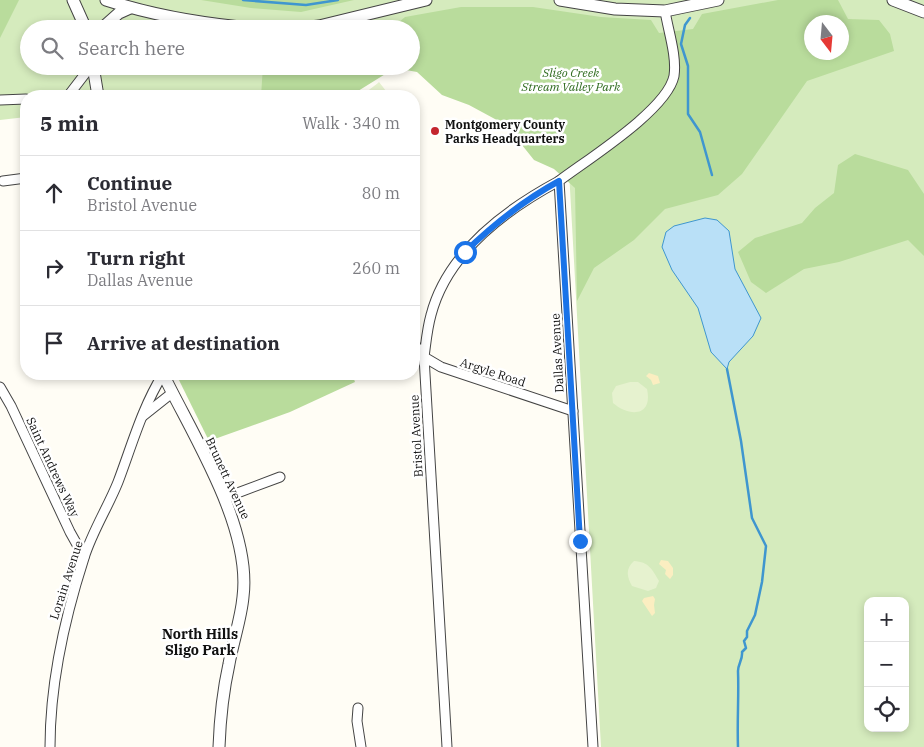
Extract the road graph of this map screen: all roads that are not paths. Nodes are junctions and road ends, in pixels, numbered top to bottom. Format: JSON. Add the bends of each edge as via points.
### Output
{"nodes":[{"id":1,"x":73,"y":0,"type":"edge"},
{"id":2,"x":106,"y":0,"type":"edge"},
{"id":3,"x":426,"y":0,"type":"edge"},
{"id":4,"x":560,"y":0,"type":"edge"},
{"id":5,"x":718,"y":0,"type":"edge"},
{"id":6,"x":893,"y":0,"type":"edge"},
{"id":7,"x":130,"y":8,"type":"junction"},
{"id":8,"x":665,"y":11,"type":"junction"},
{"id":9,"x":924,"y":12,"type":"edge"},
{"id":10,"x":82,"y":20,"type":"edge"},
{"id":11,"x":111,"y":20,"type":"edge"},
{"id":12,"x":190,"y":20,"type":"edge"},
{"id":13,"x":344,"y":20,"type":"edge"},
{"id":14,"x":85,"y":75,"type":"edge"},
{"id":15,"x":94,"y":75,"type":"edge"},
{"id":16,"x":73,"y":90,"type":"edge"},
{"id":17,"x":97,"y":90,"type":"edge"},
{"id":18,"x":20,"y":99,"type":"edge"},
{"id":19,"x":0,"y":100,"type":"edge"},
{"id":20,"x":20,"y":179,"type":"edge"},
{"id":21,"x":3,"y":181,"type":"dead end"},
{"id":22,"x":559,"y":181,"type":"junction"},
{"id":23,"x":420,"y":351,"type":"edge"},
{"id":24,"x":424,"y":357,"type":"junction"},
{"id":25,"x":159,"y":380,"type":"edge"},
{"id":26,"x":166,"y":380,"type":"edge"},
{"id":27,"x":0,"y":388,"type":"edge"},
{"id":28,"x":172,"y":393,"type":"junction"},
{"id":29,"x":573,"y":411,"type":"junction"},
{"id":30,"x":139,"y":420,"type":"junction"},
{"id":31,"x":280,"y":477,"type":"dead end"},
{"id":32,"x":224,"y":498,"type":"junction"},
{"id":33,"x":84,"y":556,"type":"junction"},
{"id":34,"x":358,"y":708,"type":"dead end"},
{"id":35,"x":50,"y":747,"type":"edge"},
{"id":36,"x":219,"y":747,"type":"edge"},
{"id":37,"x":361,"y":747,"type":"edge"},
{"id":38,"x":447,"y":747,"type":"edge"},
{"id":39,"x":593,"y":747,"type":"edge"}],
"edges":[{"from":1,"to":10,"type":"street"},
{"from":2,"to":7,"type":"street"},
{"from":3,"to":13,"type":"street"},
{"from":4,"to":8,"type":"street"},
{"from":5,"to":8,"type":"street"},
{"from":6,"to":9,"type":"street"},
{"from":7,"to":11,"type":"street"},
{"from":7,"to":12,"type":"street"},
{"from":8,"to":22,"type":"street","via":[[674,75],[666,93],[656,106]]},
{"from":14,"to":16,"type":"street"},
{"from":15,"to":17,"type":"street"},
{"from":18,"to":19,"type":"street"},
{"from":20,"to":21,"type":"street"},
{"from":22,"to":24,"type":"street","name":"Bristol Avenue","via":[[531,196],[465,252],[437,297]]},
{"from":22,"to":29,"type":"street","name":"Dallas Avenue"},
{"from":23,"to":24,"type":"street","name":"Argyle Road"},
{"from":24,"to":29,"type":"street","name":"Argyle Road","via":[[460,375]]},
{"from":24,"to":38,"type":"street","name":"Bristol Avenue"},
{"from":25,"to":30,"type":"street","name":"Lorain Avenue"},
{"from":26,"to":28,"type":"street","name":"Brunett Avenue"},
{"from":27,"to":33,"type":"street","name":"Saint Andrews Way"},
{"from":28,"to":30,"type":"street"},
{"from":28,"to":32,"type":"street","name":"Brunett Avenue"},
{"from":29,"to":39,"type":"street","name":"Dallas Avenue"},
{"from":30,"to":33,"type":"street","name":"Lorain Avenue","via":[[118,481]]},
{"from":31,"to":32,"type":"street"},
{"from":32,"to":36,"type":"street","name":"Brunett Avenue","via":[[238,536],[244,579],[221,710]]},
{"from":33,"to":35,"type":"street","name":"Lorain Avenue","via":[[58,654],[52,693]]},
{"from":34,"to":37,"type":"street"}]}
